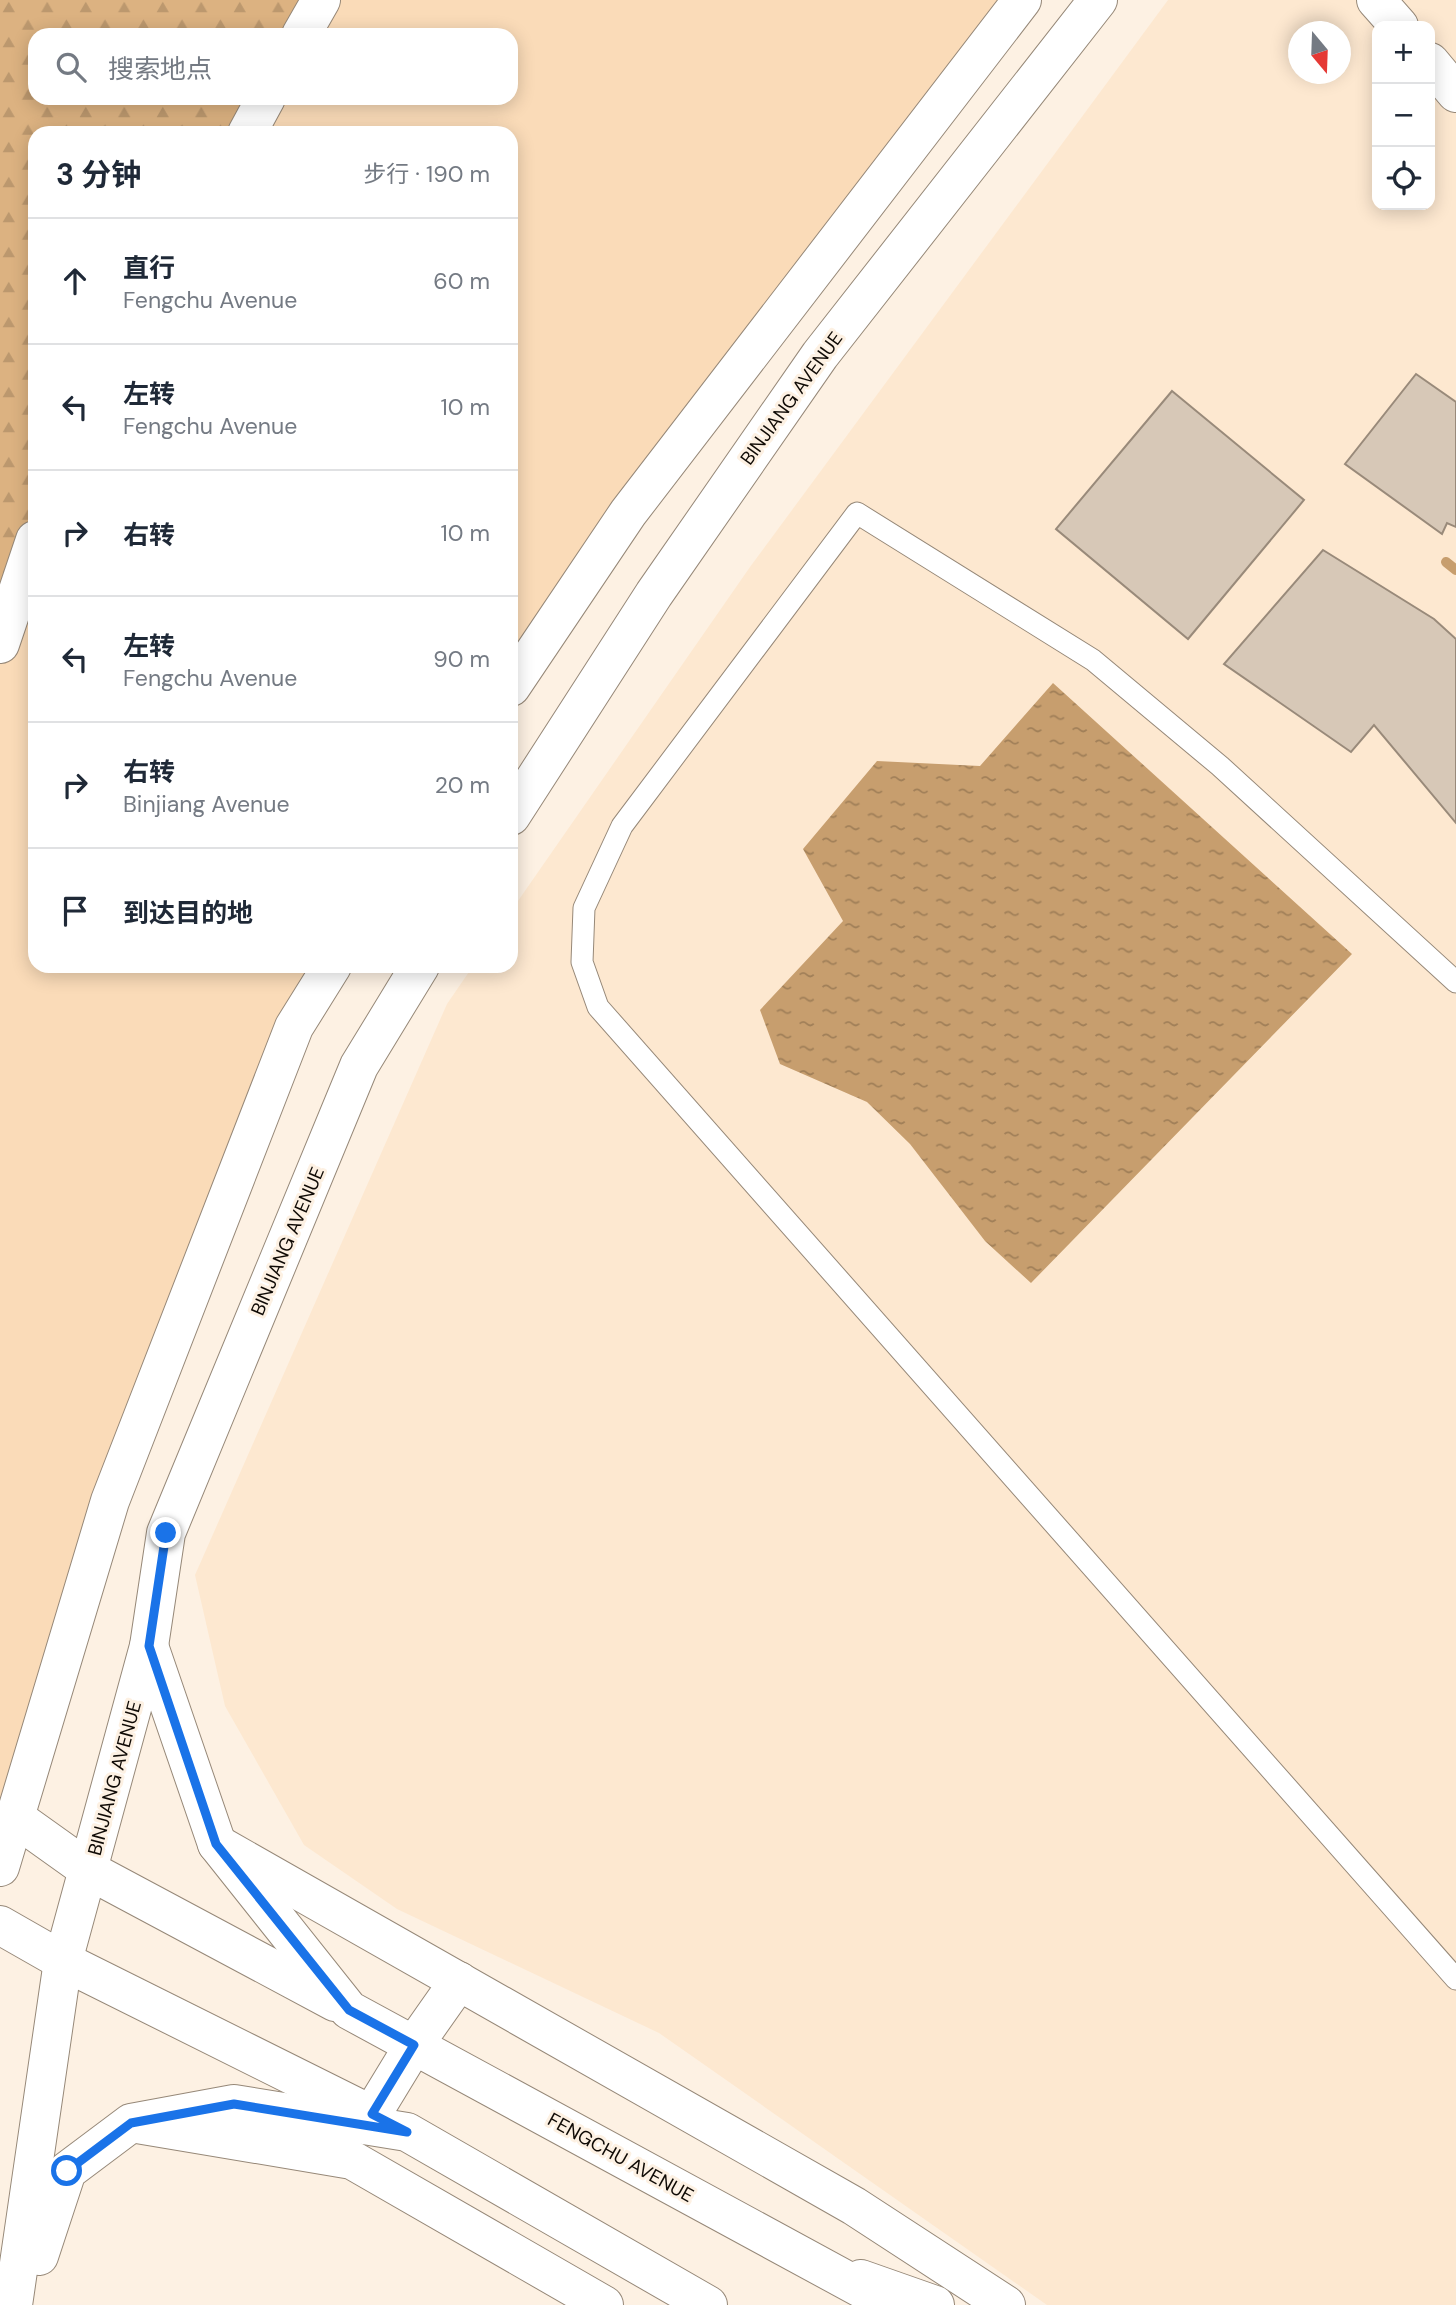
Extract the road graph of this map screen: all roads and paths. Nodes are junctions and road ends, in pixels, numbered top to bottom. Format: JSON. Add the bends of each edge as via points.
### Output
{"nodes":[{"id":1,"x":320,"y":0,"type":"edge"},
{"id":2,"x":1022,"y":0,"type":"edge"},
{"id":3,"x":1098,"y":0,"type":"edge"},
{"id":4,"x":1376,"y":0,"type":"edge"},
{"id":5,"x":1395,"y":21,"type":"edge"},
{"id":6,"x":305,"y":28,"type":"edge"},
{"id":7,"x":1435,"y":68,"type":"edge"},
{"id":8,"x":1456,"y":93,"type":"edge"},
{"id":9,"x":262,"y":105,"type":"edge"},
{"id":10,"x":251,"y":126,"type":"edge"},
{"id":11,"x":28,"y":561,"type":"edge"},
{"id":12,"x":0,"y":644,"type":"edge"},
{"id":13,"x":518,"y":677,"type":"edge"},
{"id":14,"x":518,"y":805,"type":"edge"},
{"id":15,"x":328,"y":973,"type":"edge"},
{"id":16,"x":416,"y":973,"type":"edge"},
{"id":17,"x":1456,"y":982,"type":"edge"},
{"id":18,"x":149,"y":1646,"type":"junction"},
{"id":19,"x":13,"y":1816,"type":"junction"},
{"id":20,"x":216,"y":1844,"type":"junction"},
{"id":21,"x":0,"y":1867,"type":"edge"},
{"id":22,"x":90,"y":1871,"type":"junction"},
{"id":23,"x":0,"y":1925,"type":"edge"},
{"id":24,"x":63,"y":1961,"type":"junction"},
{"id":25,"x":1456,"y":1979,"type":"edge"},
{"id":26,"x":459,"y":1981,"type":"junction"},
{"id":27,"x":349,"y":2010,"type":"junction"},
{"id":28,"x":414,"y":2045,"type":"junction"},
{"id":29,"x":372,"y":2114,"type":"junction"},
{"id":30,"x":131,"y":2123,"type":"junction"},
{"id":31,"x":407,"y":2132,"type":"junction"},
{"id":32,"x":810,"y":2260,"type":"junction"},
{"id":33,"x":13,"y":2305,"type":"edge"},
{"id":34,"x":23,"y":2305,"type":"edge"},
{"id":35,"x":604,"y":2305,"type":"edge"},
{"id":36,"x":708,"y":2305,"type":"edge"},
{"id":37,"x":892,"y":2305,"type":"edge"},
{"id":38,"x":935,"y":2305,"type":"edge"},
{"id":39,"x":1006,"y":2305,"type":"edge"}],
"edges":[{"from":1,"to":6,"type":"main road"},
{"from":2,"to":13,"type":"main road","via":[[628,513]]},
{"from":3,"to":14,"type":"main road","name":"BINJIANG AVENUE","via":[[820,355],[654,594]]},
{"from":4,"to":5,"type":"main road"},
{"from":7,"to":8,"type":"main road"},
{"from":9,"to":10,"type":"main road"},
{"from":11,"to":12,"type":"main road"},
{"from":15,"to":19,"type":"main road","via":[[295,1027],[110,1501]]},
{"from":16,"to":18,"type":"main road","name":"BINJIANG AVENUE","via":[[359,1066],[166,1533]]},
{"from":17,"to":25,"type":"lane","via":[[1220,766],[1093,660],[857,513],[622,826],[584,908],[582,962],[597,1007]]},
{"from":18,"to":20,"type":"main road","name":"FENGCHU AVENUE"},
{"from":18,"to":22,"type":"main road","name":"BINJIANG AVENUE"},
{"from":19,"to":21,"type":"main road"},
{"from":19,"to":22,"type":"main road","name":"FENGCHU AVENUE"},
{"from":20,"to":26,"type":"main road"},
{"from":20,"to":27,"type":"main road","name":"FENGCHU AVENUE"},
{"from":22,"to":24,"type":"main road","name":"BINJIANG AVENUE"},
{"from":22,"to":27,"type":"main road","name":"FENGCHU AVENUE"},
{"from":23,"to":24,"type":"main road"},
{"from":24,"to":29,"type":"main road"},
{"from":24,"to":33,"type":"main road","name":"BINJIANG AVENUE"},
{"from":26,"to":28,"type":"main road"},
{"from":26,"to":39,"type":"main road","via":[[854,2206]]},
{"from":27,"to":28,"type":"main road","name":"FENGCHU AVENUE"},
{"from":28,"to":29,"type":"main road"},
{"from":28,"to":32,"type":"main road","name":"FENGCHU AVENUE"},
{"from":29,"to":31,"type":"main road"},
{"from":30,"to":31,"type":"main road","via":[[234,2104]]},
{"from":30,"to":34,"type":"main road","via":[[67,2171]]},
{"from":30,"to":35,"type":"main road","via":[[352,2160]]},
{"from":31,"to":36,"type":"main road"},
{"from":32,"to":37,"type":"main road","name":"FENGCHU AVENUE"},
{"from":32,"to":38,"type":"main road"}]}
